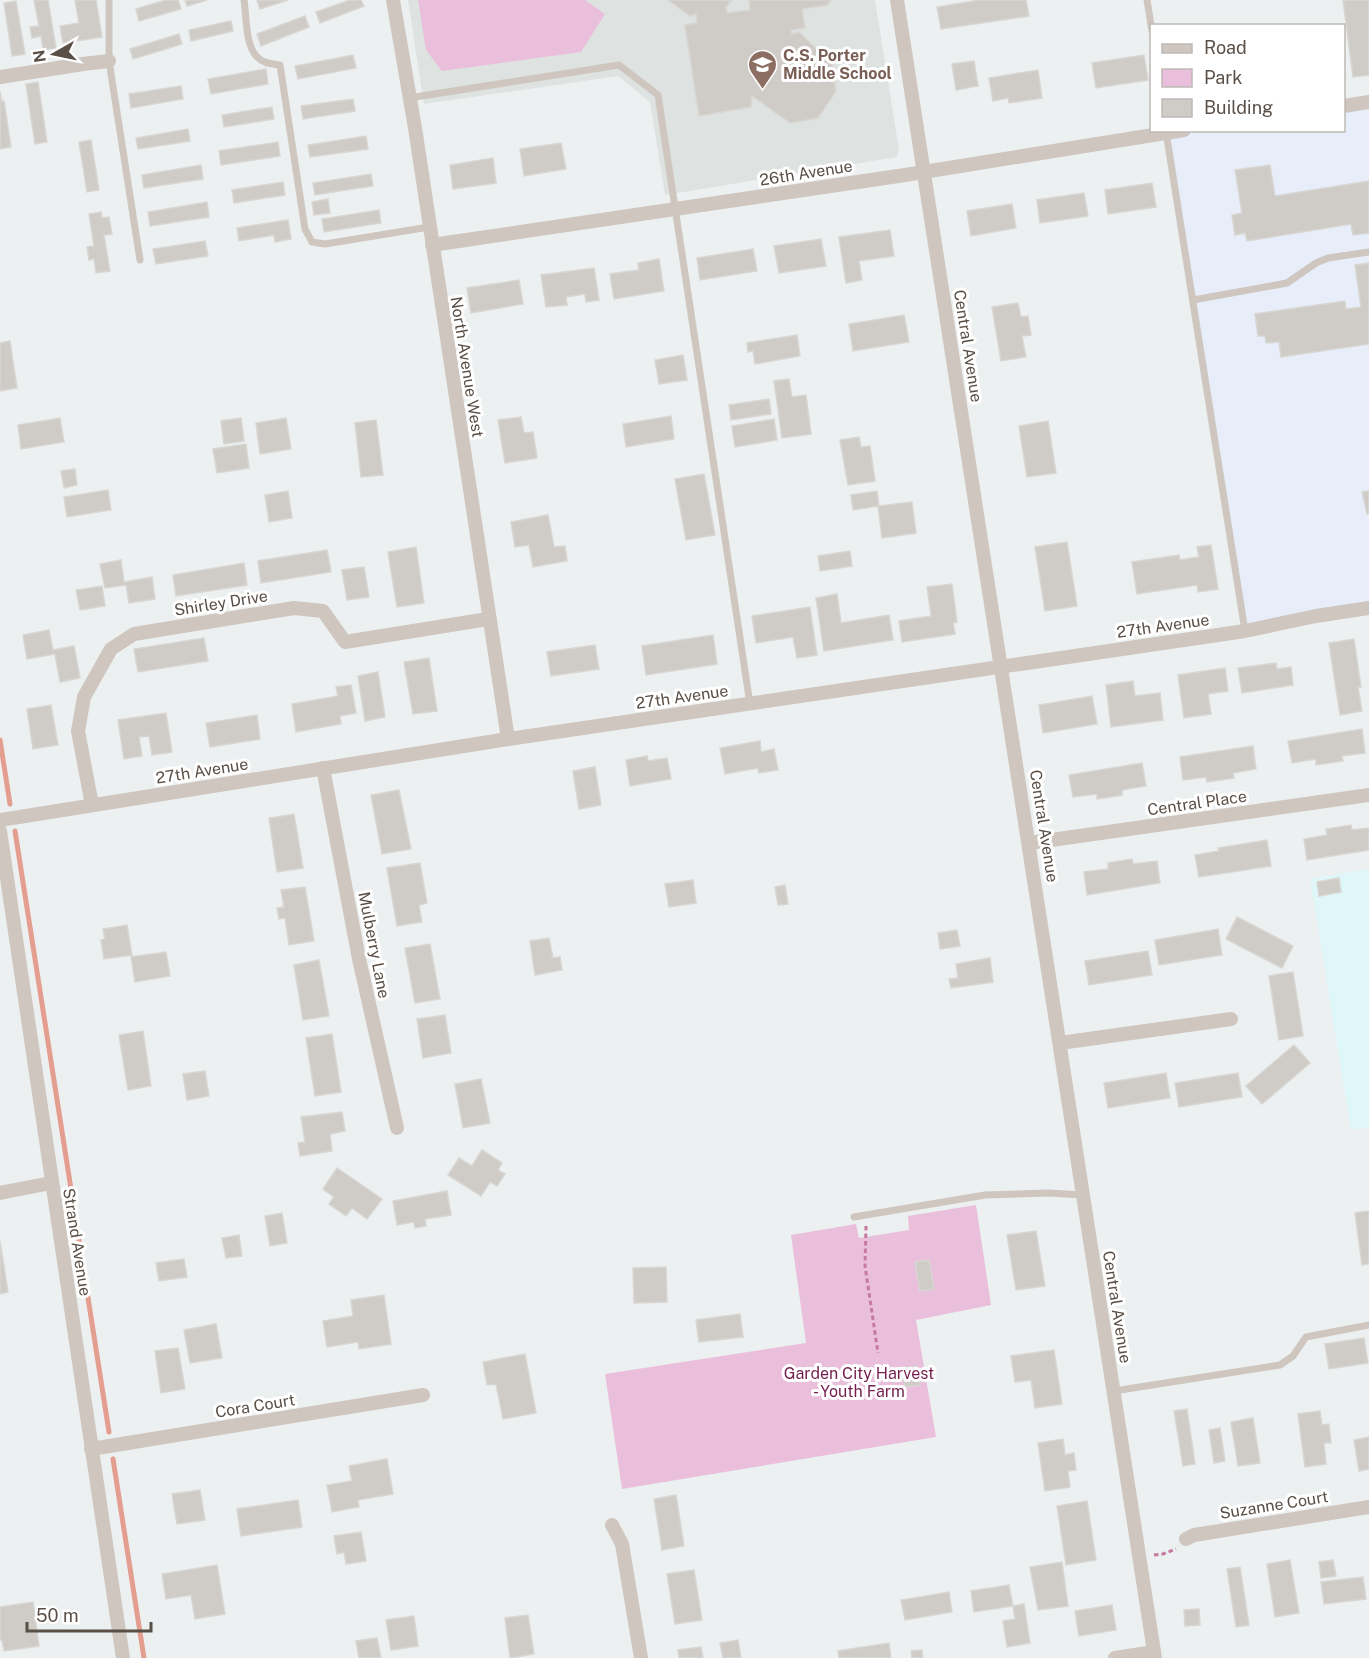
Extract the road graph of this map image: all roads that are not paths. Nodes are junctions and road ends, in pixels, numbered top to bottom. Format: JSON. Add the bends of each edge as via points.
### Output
{"nodes":[{"id":1,"x":108,"y":0,"type":"edge"},
{"id":2,"x":244,"y":0,"type":"edge"},
{"id":3,"x":393,"y":0,"type":"edge"},
{"id":4,"x":897,"y":0,"type":"edge"},
{"id":5,"x":1147,"y":0,"type":"edge"},
{"id":6,"x":1151,"y":24,"type":"edge"},
{"id":7,"x":109,"y":61,"type":"junction"},
{"id":8,"x":0,"y":77,"type":"edge"},
{"id":9,"x":410,"y":98,"type":"junction"},
{"id":10,"x":1369,"y":102,"type":"edge"},
{"id":11,"x":1345,"y":106,"type":"edge"},
{"id":12,"x":1166,"y":132,"type":"edge"},
{"id":13,"x":924,"y":172,"type":"junction"},
{"id":14,"x":675,"y":210,"type":"junction"},
{"id":15,"x":429,"y":227,"type":"junction"},
{"id":16,"x":432,"y":245,"type":"junction"},
{"id":17,"x":1369,"y":252,"type":"edge"},
{"id":18,"x":140,"y":260,"type":"dead end"},
{"id":19,"x":1193,"y":300,"type":"junction"},
{"id":20,"x":1369,"y":608,"type":"edge"},
{"id":21,"x":488,"y":619,"type":"junction"},
{"id":22,"x":1245,"y":631,"type":"junction"},
{"id":23,"x":1002,"y":665,"type":"junction"},
{"id":24,"x":750,"y":704,"type":"junction"},
{"id":25,"x":508,"y":740,"type":"junction"},
{"id":26,"x":323,"y":768,"type":"junction"},
{"id":27,"x":1369,"y":795,"type":"edge"},
{"id":28,"x":92,"y":805,"type":"junction"},
{"id":29,"x":0,"y":820,"type":"edge"},
{"id":30,"x":0,"y":831,"type":"edge"},
{"id":31,"x":1030,"y":843,"type":"junction"},
{"id":32,"x":1231,"y":1019,"type":"dead end"},
{"id":33,"x":1060,"y":1043,"type":"junction"},
{"id":34,"x":397,"y":1128,"type":"dead end"},
{"id":35,"x":51,"y":1183,"type":"junction"},
{"id":36,"x":0,"y":1193,"type":"edge"},
{"id":37,"x":1083,"y":1195,"type":"junction"},
{"id":38,"x":854,"y":1217,"type":"dead end"},
{"id":39,"x":1369,"y":1325,"type":"edge"},
{"id":40,"x":1114,"y":1391,"type":"junction"},
{"id":41,"x":423,"y":1395,"type":"dead end"},
{"id":42,"x":92,"y":1449,"type":"junction"},
{"id":43,"x":1369,"y":1507,"type":"edge"},
{"id":44,"x":612,"y":1525,"type":"dead end"},
{"id":45,"x":1186,"y":1539,"type":"road end"},
{"id":46,"x":1154,"y":1655,"type":"edge"},
{"id":47,"x":123,"y":1658,"type":"edge"},
{"id":48,"x":641,"y":1658,"type":"edge"},
{"id":49,"x":1115,"y":1658,"type":"edge"}],
"edges":[{"from":1,"to":7,"type":"lane"},
{"from":2,"to":15,"type":"lane","via":[[255,56],[280,65],[305,229],[312,242],[325,244]]},
{"from":3,"to":9,"type":"street","name":"North Avenue West"},
{"from":4,"to":13,"type":"street","name":"Central Avenue"},
{"from":5,"to":6,"type":"lane"},
{"from":7,"to":8,"type":"street"},
{"from":7,"to":18,"type":"lane"},
{"from":9,"to":14,"type":"lane","via":[[619,64],[658,95]]},
{"from":9,"to":15,"type":"street","name":"North Avenue West"},
{"from":10,"to":11,"type":"street"},
{"from":12,"to":13,"type":"street","name":"26th Avenue"},
{"from":12,"to":19,"type":"lane"},
{"from":13,"to":14,"type":"street","name":"26th Avenue"},
{"from":13,"to":23,"type":"street","name":"Central Avenue"},
{"from":14,"to":16,"type":"street","name":"26th Avenue"},
{"from":14,"to":24,"type":"lane"},
{"from":15,"to":16,"type":"street","name":"North Avenue West"},
{"from":16,"to":21,"type":"street","name":"North Avenue West"},
{"from":17,"to":19,"type":"lane","via":[[1328,258],[1287,283]]},
{"from":19,"to":22,"type":"lane"},
{"from":20,"to":22,"type":"street","name":"27th Avenue"},
{"from":21,"to":25,"type":"street","name":"North Avenue West"},
{"from":21,"to":28,"type":"street","name":"Shirley Drive","via":[[345,642],[323,610],[294,608],[134,634],[111,649],[84,697],[78,731]]},
{"from":22,"to":23,"type":"street","name":"27th Avenue"},
{"from":23,"to":24,"type":"street","name":"27th Avenue"},
{"from":23,"to":31,"type":"street","name":"Central Avenue"},
{"from":24,"to":25,"type":"street","name":"27th Avenue"},
{"from":25,"to":26,"type":"street","name":"27th Avenue"},
{"from":26,"to":28,"type":"street","name":"27th Avenue"},
{"from":26,"to":34,"type":"street","name":"Mulberry Lane","via":[[359,959]]},
{"from":27,"to":31,"type":"street","name":"Central Place"},
{"from":28,"to":29,"type":"street","name":"27th Avenue"},
{"from":30,"to":35,"type":"street","name":"Strand Avenue"},
{"from":31,"to":33,"type":"street","name":"Central Avenue"},
{"from":32,"to":33,"type":"street"},
{"from":33,"to":37,"type":"street","name":"Central Avenue"},
{"from":35,"to":36,"type":"street"},
{"from":35,"to":42,"type":"street","name":"Strand Avenue"},
{"from":37,"to":38,"type":"lane","via":[[985,1195]]},
{"from":37,"to":40,"type":"street","name":"Central Avenue"},
{"from":39,"to":40,"type":"lane","via":[[1306,1337],[1293,1356],[1280,1365]]},
{"from":40,"to":46,"type":"street","name":"Central Avenue"},
{"from":41,"to":42,"type":"street","name":"Cora Court"},
{"from":42,"to":47,"type":"street","name":"Strand Avenue"},
{"from":43,"to":45,"type":"street","name":"Suzanne Court"},
{"from":44,"to":48,"type":"street","via":[[622,1544]]},
{"from":46,"to":49,"type":"street"}]}
